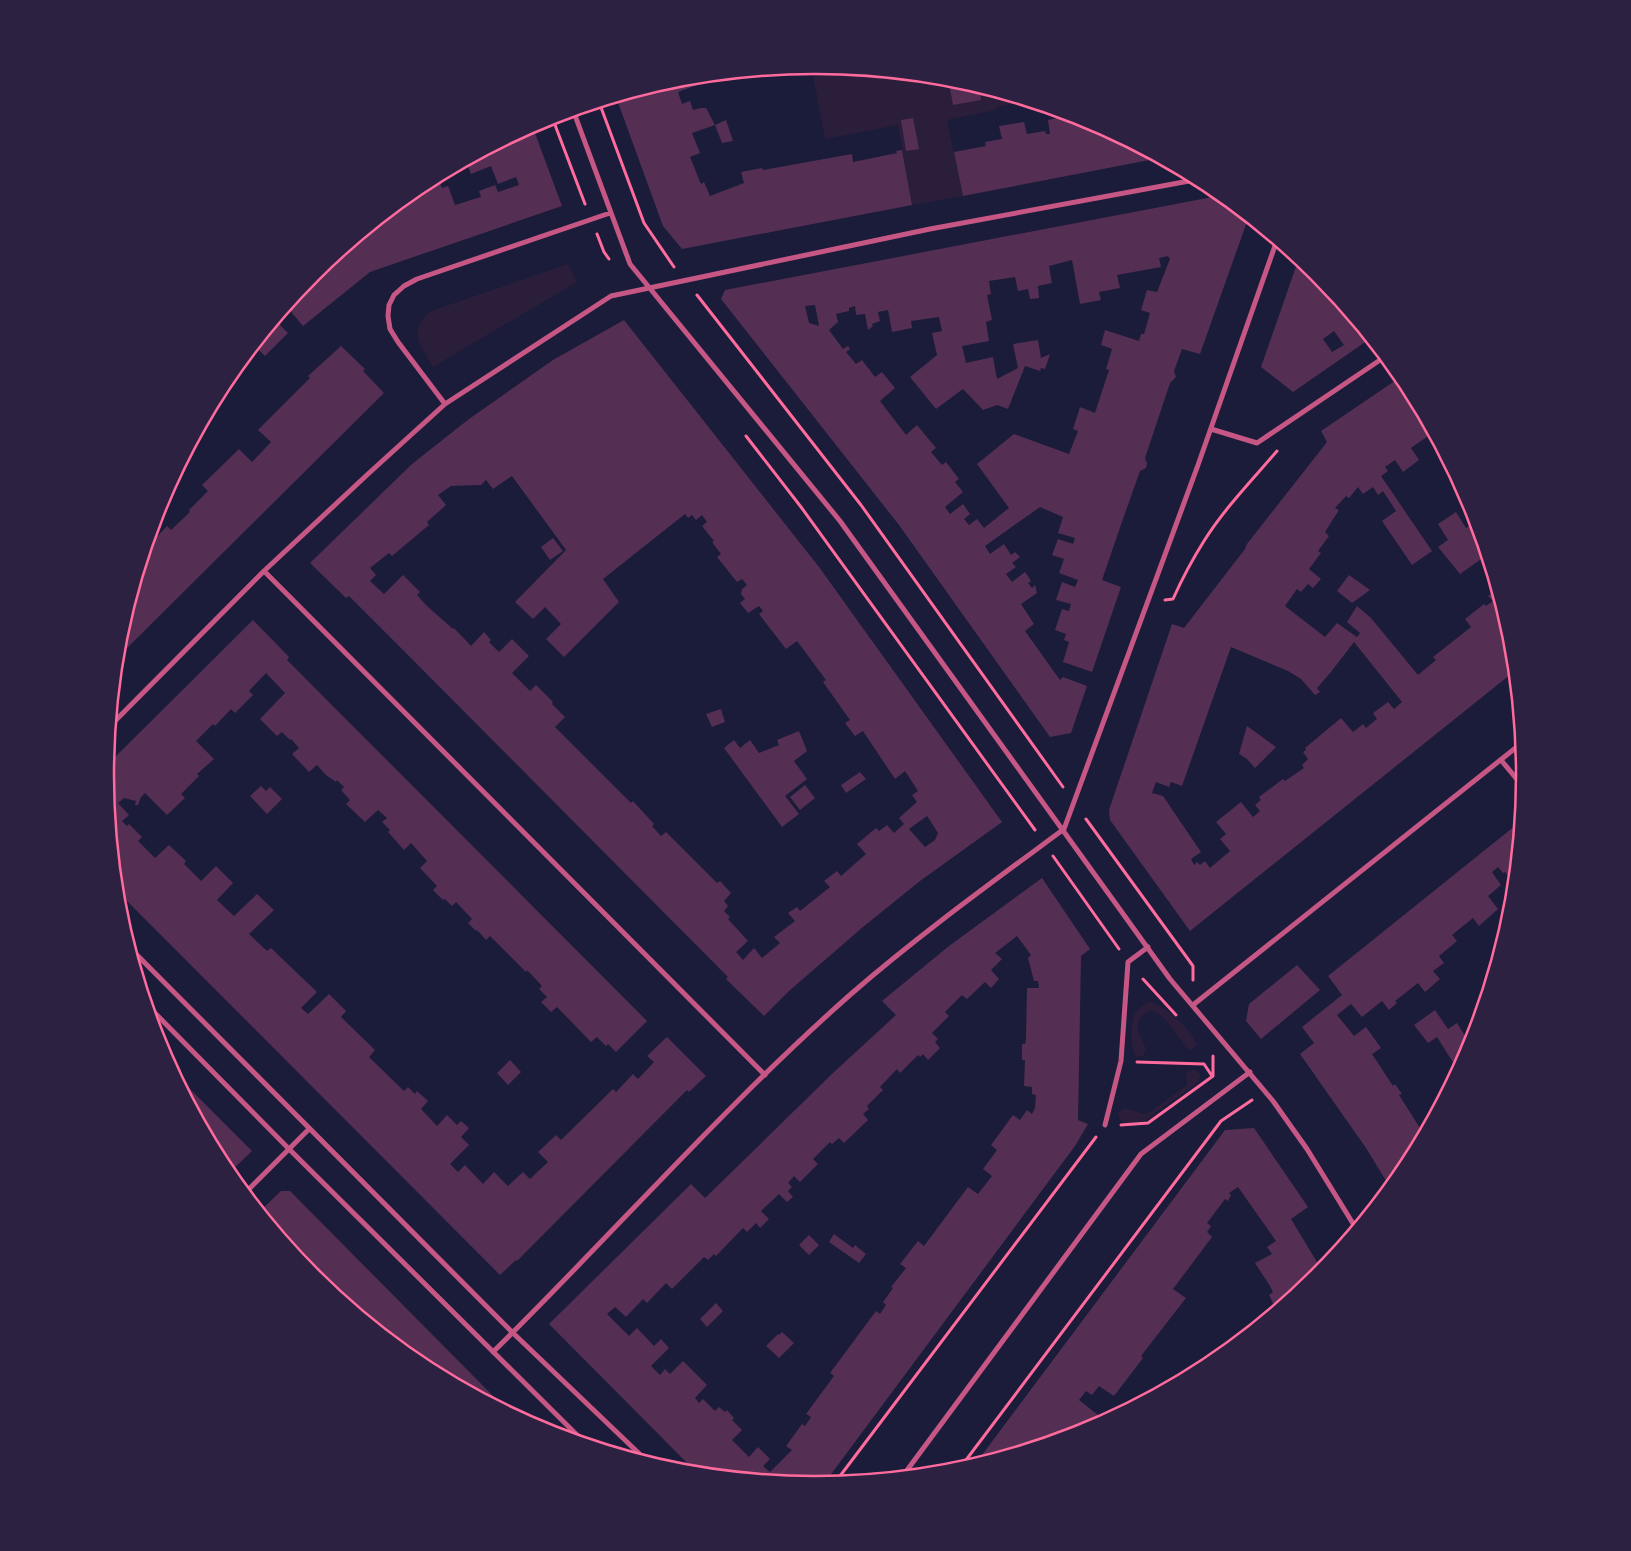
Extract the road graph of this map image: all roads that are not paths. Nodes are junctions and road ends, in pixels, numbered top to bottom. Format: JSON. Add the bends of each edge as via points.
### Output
{"nodes":[{"id":1,"x":575,"y":116,"type":"edge"},
{"id":2,"x":1188,"y":181,"type":"edge"},
{"id":3,"x":610,"y":213,"type":"junction"},
{"id":4,"x":1275,"y":246,"type":"edge"},
{"id":5,"x":650,"y":287,"type":"junction"},
{"id":6,"x":1380,"y":360,"type":"edge"},
{"id":7,"x":446,"y":404,"type":"junction"},
{"id":8,"x":1211,"y":429,"type":"junction"},
{"id":9,"x":264,"y":571,"type":"junction"},
{"id":10,"x":116,"y":720,"type":"edge"},
{"id":11,"x":1516,"y":747,"type":"edge"},
{"id":12,"x":1501,"y":760,"type":"junction"},
{"id":13,"x":1517,"y":779,"type":"edge"},
{"id":14,"x":1064,"y":829,"type":"junction"},
{"id":15,"x":1148,"y":947,"type":"junction"},
{"id":16,"x":138,"y":956,"type":"edge"},
{"id":17,"x":1193,"y":1005,"type":"junction"},
{"id":18,"x":156,"y":1014,"type":"edge"},
{"id":19,"x":1250,"y":1072,"type":"junction"},
{"id":20,"x":765,"y":1075,"type":"junction"},
{"id":21,"x":1105,"y":1126,"type":"road end"},
{"id":22,"x":309,"y":1129,"type":"junction"},
{"id":23,"x":289,"y":1149,"type":"junction"},
{"id":24,"x":249,"y":1189,"type":"edge"},
{"id":25,"x":1354,"y":1225,"type":"edge"},
{"id":26,"x":512,"y":1332,"type":"junction"},
{"id":27,"x":493,"y":1352,"type":"junction"},
{"id":28,"x":577,"y":1435,"type":"edge"},
{"id":29,"x":640,"y":1454,"type":"edge"},
{"id":30,"x":907,"y":1471,"type":"edge"}],
"edges":[{"from":1,"to":3,"type":"street"},
{"from":2,"to":5,"type":"street","via":[[930,229]]},
{"from":3,"to":5,"type":"street","via":[[630,264]]},
{"from":3,"to":7,"type":"street","via":[[417,279],[394,295],[389,305],[390,329]]},
{"from":4,"to":8,"type":"street"},
{"from":5,"to":7,"type":"street","via":[[612,296]]},
{"from":5,"to":14,"type":"street","via":[[840,521]]},
{"from":6,"to":8,"type":"street","via":[[1257,443]]},
{"from":7,"to":9,"type":"street"},
{"from":8,"to":14,"type":"street"},
{"from":9,"to":10,"type":"street"},
{"from":9,"to":20,"type":"street"},
{"from":11,"to":12,"type":"street"},
{"from":12,"to":13,"type":"street"},
{"from":12,"to":17,"type":"street"},
{"from":14,"to":15,"type":"street"},
{"from":14,"to":20,"type":"street","via":[[907,946]]},
{"from":15,"to":17,"type":"street"},
{"from":15,"to":21,"type":"street","via":[[1128,962],[1122,1061]]},
{"from":16,"to":22,"type":"street"},
{"from":17,"to":19,"type":"street"},
{"from":18,"to":23,"type":"street"},
{"from":19,"to":25,"type":"street","via":[[1308,1150]]},
{"from":19,"to":30,"type":"street","via":[[1141,1154]]},
{"from":20,"to":26,"type":"street"},
{"from":22,"to":23,"type":"street"},
{"from":22,"to":26,"type":"street"},
{"from":23,"to":24,"type":"street"},
{"from":23,"to":27,"type":"street"},
{"from":26,"to":27,"type":"street"},
{"from":26,"to":29,"type":"street"},
{"from":27,"to":28,"type":"street"}]}
